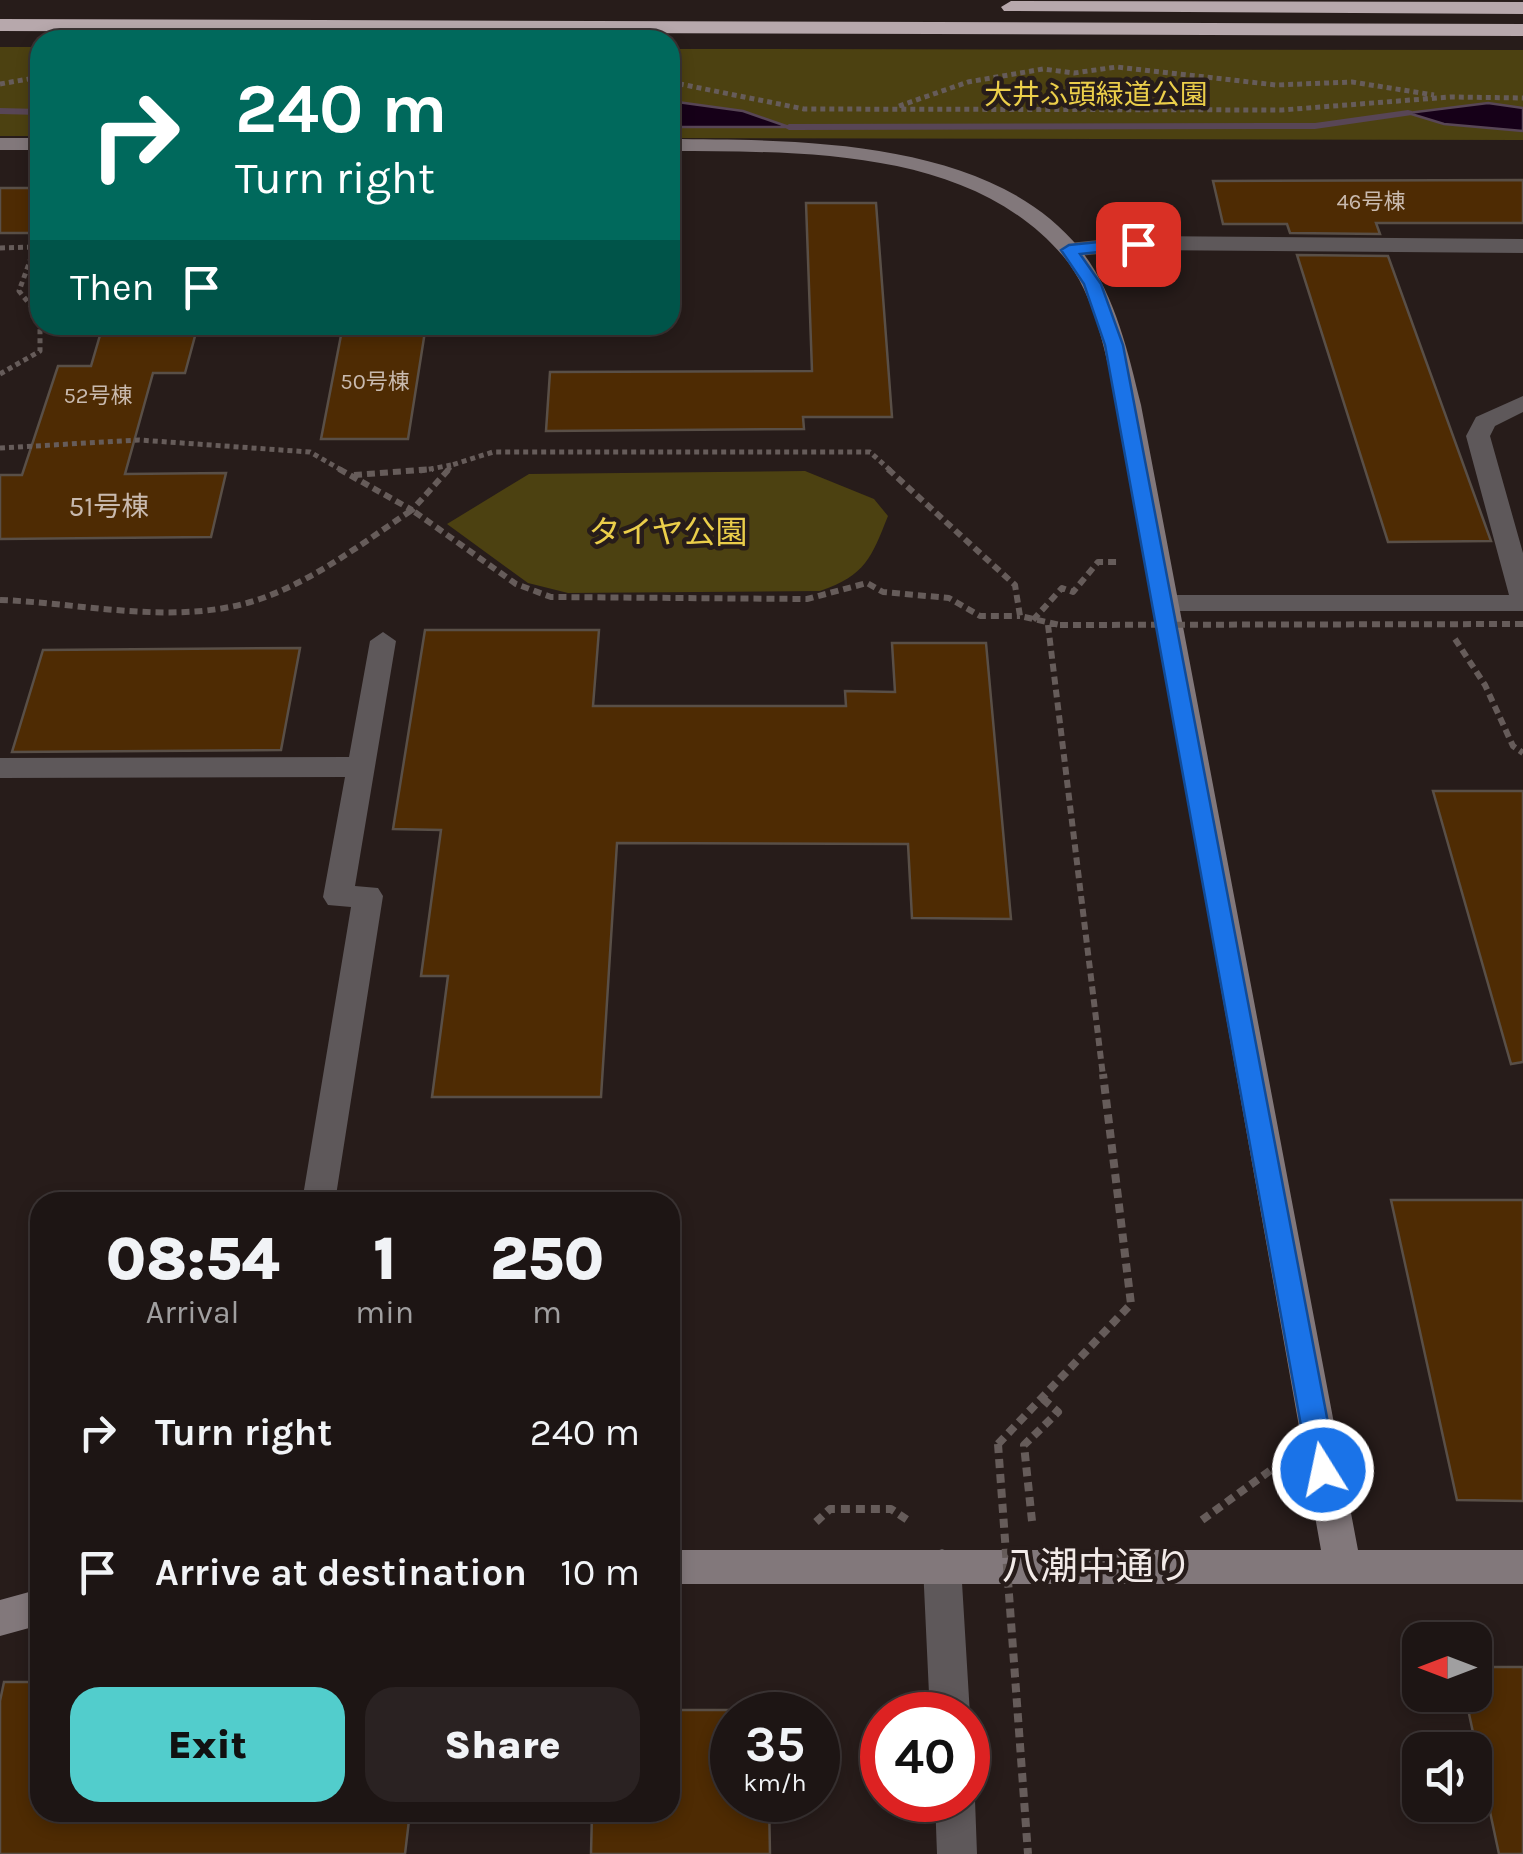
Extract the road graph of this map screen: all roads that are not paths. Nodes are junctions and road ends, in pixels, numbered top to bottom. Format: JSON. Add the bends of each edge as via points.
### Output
{"nodes":[{"id":1,"x":10,"y":5,"type":"edge"},
{"id":2,"x":898,"y":7,"type":"junction"},
{"id":3,"x":1523,"y":8,"type":"edge"},
{"id":4,"x":0,"y":25,"type":"edge"},
{"id":5,"x":173,"y":26,"type":"junction"},
{"id":6,"x":637,"y":26,"type":"junction"},
{"id":7,"x":1523,"y":30,"type":"edge"},
{"id":8,"x":0,"y":144,"type":"edge"},
{"id":9,"x":30,"y":144,"type":"edge"},
{"id":10,"x":680,"y":145,"type":"edge"},
{"id":11,"x":1523,"y":246,"type":"edge"},
{"id":12,"x":1069,"y":250,"type":"junction"},
{"id":13,"x":1523,"y":403,"type":"edge"},
{"id":14,"x":1523,"y":601,"type":"edge"},
{"id":15,"x":1164,"y":603,"type":"junction"},
{"id":16,"x":382,"y":640,"type":"dead end"},
{"id":17,"x":360,"y":767,"type":"junction"},
{"id":18,"x":0,"y":768,"type":"edge"},
{"id":19,"x":320,"y":1192,"type":"edge"},
{"id":20,"x":1342,"y":1564,"type":"junction"},
{"id":21,"x":942,"y":1566,"type":"junction"},
{"id":22,"x":680,"y":1567,"type":"edge"},
{"id":23,"x":1523,"y":1568,"type":"edge"},
{"id":24,"x":30,"y":1609,"type":"edge"},
{"id":25,"x":0,"y":1618,"type":"edge"},
{"id":26,"x":949,"y":1692,"type":"edge"},
{"id":27,"x":956,"y":1822,"type":"edge"},
{"id":28,"x":958,"y":1854,"type":"edge"}],
"edges":[{"from":1,"to":2,"type":"highway"},
{"from":1,"to":5,"type":"highway"},
{"from":2,"to":3,"type":"highway"},
{"from":2,"to":6,"type":"highway"},
{"from":4,"to":5,"type":"highway"},
{"from":5,"to":6,"type":"highway"},
{"from":6,"to":7,"type":"highway"},
{"from":8,"to":9,"type":"street"},
{"from":10,"to":12,"type":"street","via":[[809,148],[903,163],[1004,201]]},
{"from":11,"to":12,"type":"street","via":[[1138,244]]},
{"from":12,"to":15,"type":"street","via":[[1108,322]]},
{"from":13,"to":14,"type":"street","via":[[1486,422],[1478,436]]},
{"from":14,"to":15,"type":"street"},
{"from":15,"to":20,"type":"street"},
{"from":16,"to":17,"type":"street"},
{"from":17,"to":18,"type":"street"},
{"from":17,"to":19,"type":"street","via":[[338,897],[368,896]]},
{"from":20,"to":21,"type":"street","name":"八潮中通り"},
{"from":20,"to":23,"type":"street","name":"八潮中通り"},
{"from":21,"to":22,"type":"street","name":"八潮中通り"},
{"from":21,"to":26,"type":"street"},
{"from":24,"to":25,"type":"street"},
{"from":27,"to":28,"type":"street"}]}
